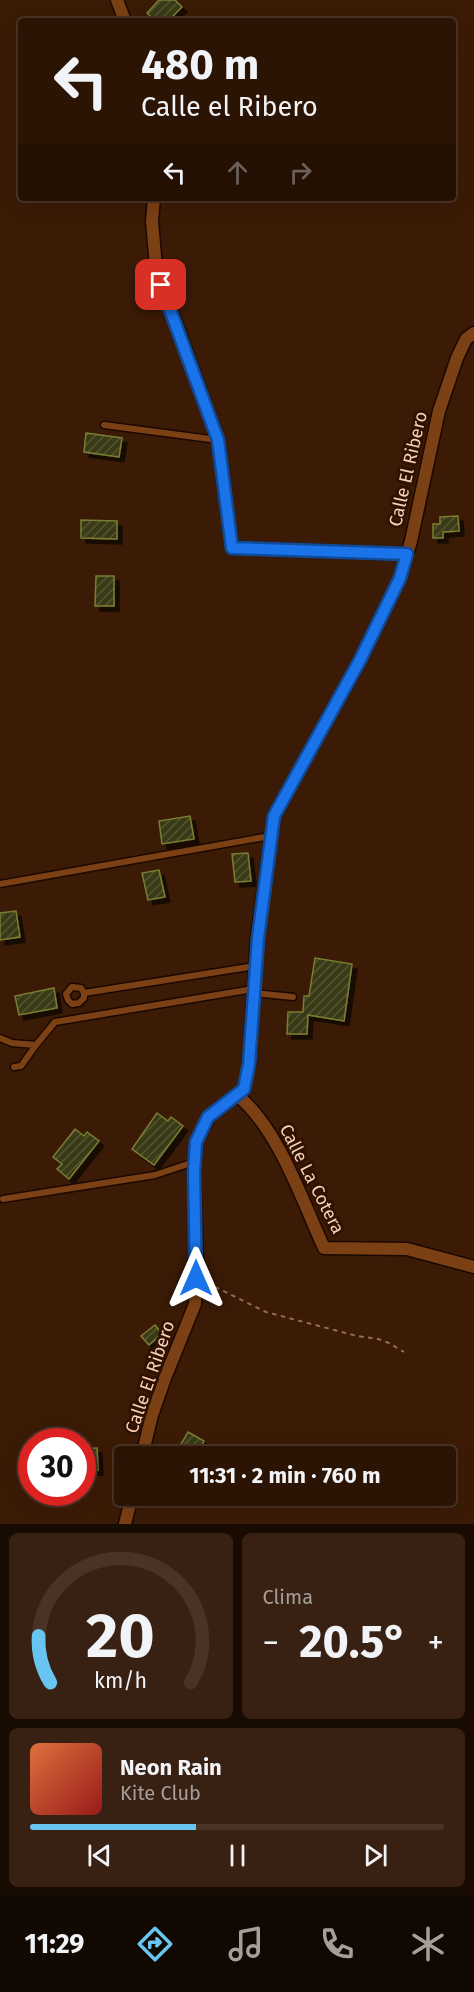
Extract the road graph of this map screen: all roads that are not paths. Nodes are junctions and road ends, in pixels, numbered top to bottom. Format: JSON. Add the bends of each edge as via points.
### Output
{"nodes":[{"id":1,"x":117,"y":0,"type":"edge"},
{"id":2,"x":125,"y":18,"type":"edge"},
{"id":3,"x":154,"y":201,"type":"edge"},
{"id":4,"x":474,"y":333,"type":"edge"},
{"id":5,"x":104,"y":425,"type":"dead end"},
{"id":6,"x":218,"y":440,"type":"junction"},
{"id":7,"x":407,"y":554,"type":"junction"},
{"id":8,"x":271,"y":836,"type":"junction"},
{"id":9,"x":0,"y":884,"type":"edge"},
{"id":10,"x":256,"y":966,"type":"junction"},
{"id":11,"x":254,"y":991,"type":"junction"},
{"id":12,"x":84,"y":993,"type":"dead end"},
{"id":13,"x":293,"y":997,"type":"dead end"},
{"id":14,"x":0,"y":1038,"type":"edge"},
{"id":15,"x":36,"y":1045,"type":"junction"},
{"id":16,"x":14,"y":1067,"type":"dead end"},
{"id":17,"x":237,"y":1095,"type":"junction"},
{"id":18,"x":195,"y":1162,"type":"junction"},
{"id":19,"x":3,"y":1199,"type":"dead end"},
{"id":20,"x":474,"y":1267,"type":"edge"},
{"id":21,"x":144,"y":1446,"type":"edge"},
{"id":22,"x":130,"y":1506,"type":"edge"},
{"id":23,"x":125,"y":1524,"type":"edge"}],
"edges":[{"from":1,"to":2,"type":"street"},
{"from":3,"to":6,"type":"street","name":"Calle El Ribero","via":[[156,267]]},
{"from":4,"to":7,"type":"street","name":"Calle El Ribero","via":[[466,339],[457,358],[439,411]]},
{"from":5,"to":6,"type":"lane"},
{"from":6,"to":7,"type":"street","name":"Calle El Ribero","via":[[232,548]]},
{"from":7,"to":8,"type":"street","name":"Calle El Ribero","via":[[400,578],[360,660],[274,816]]},
{"from":8,"to":9,"type":"lane"},
{"from":8,"to":10,"type":"street","name":"Calle El Ribero"},
{"from":10,"to":11,"type":"street","name":"Calle El Ribero"},
{"from":10,"to":12,"type":"lane"},
{"from":11,"to":13,"type":"lane"},
{"from":11,"to":15,"type":"lane","via":[[56,1022]]},
{"from":11,"to":17,"type":"street","name":"Calle El Ribero","via":[[249,1064],[244,1089]]},
{"from":14,"to":15,"type":"lane"},
{"from":15,"to":16,"type":"lane","via":[[21,1066]]},
{"from":17,"to":18,"type":"street","name":"Calle El Ribero","via":[[208,1117],[196,1142]]},
{"from":17,"to":20,"type":"street","name":"Calle La Cotera","via":[[273,1137],[324,1248],[407,1249]]},
{"from":18,"to":19,"type":"lane","via":[[155,1175]]},
{"from":18,"to":21,"type":"street","name":"Calle El Ribero","via":[[195,1304],[165,1378]]},
{"from":22,"to":23,"type":"street"}]}
